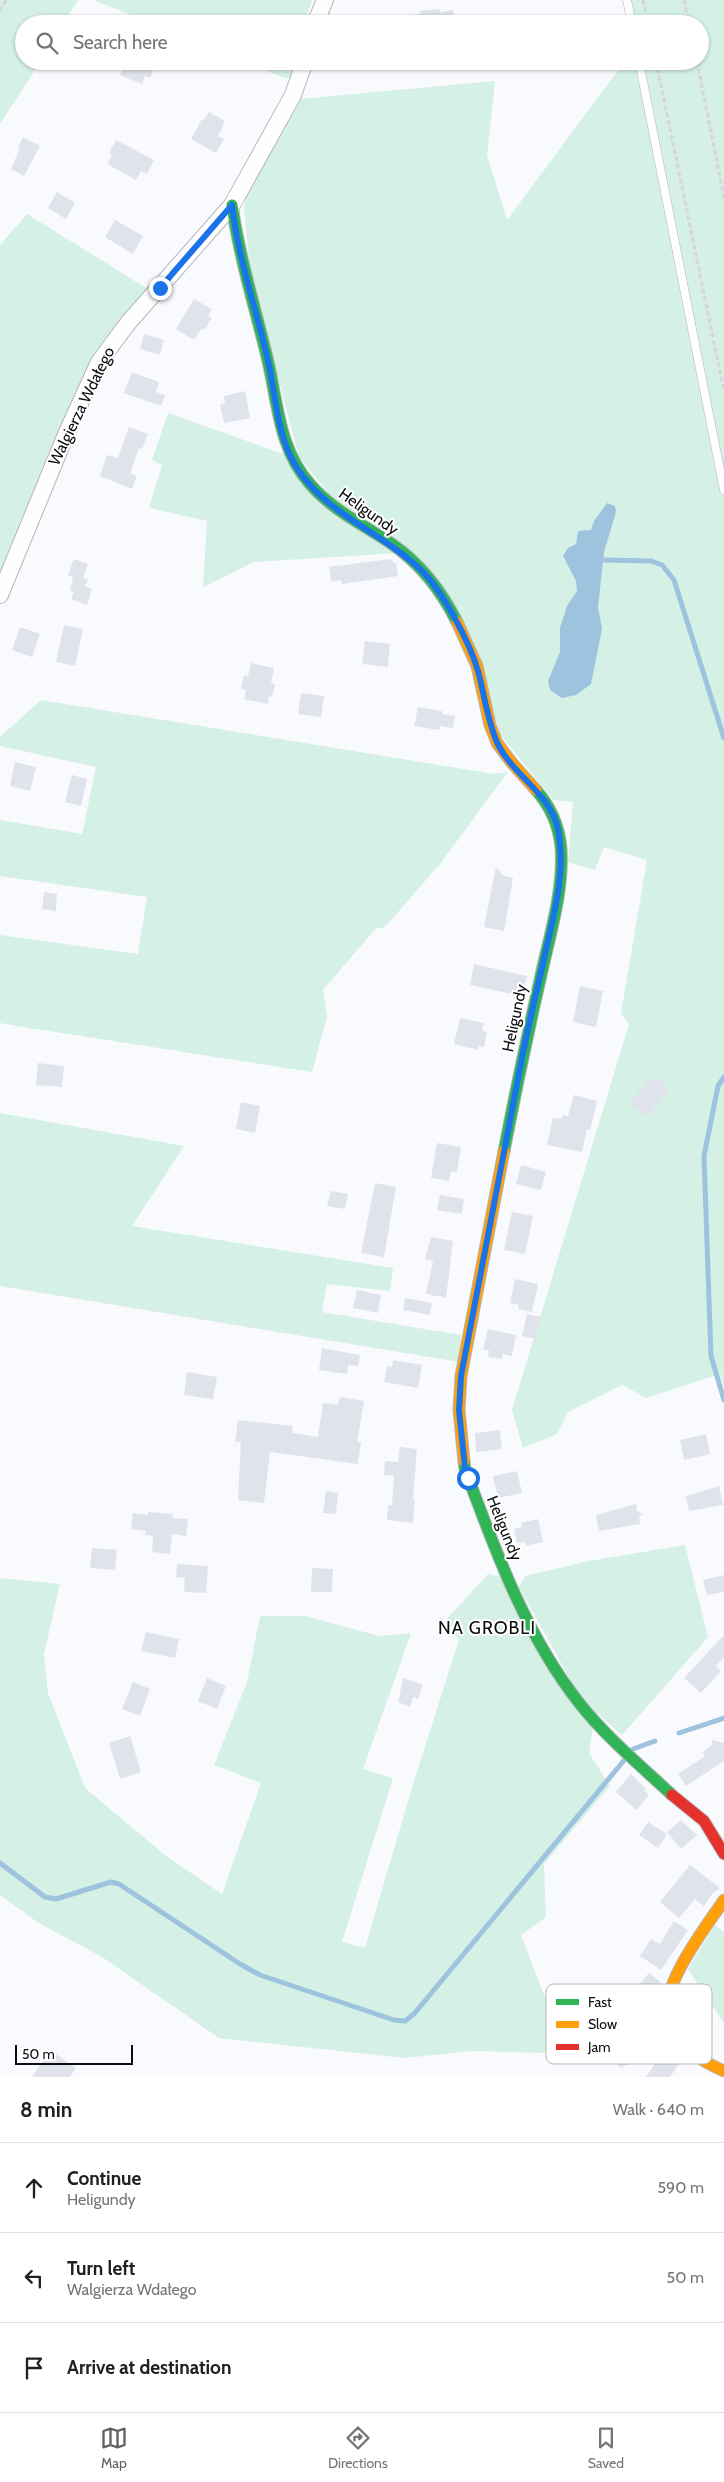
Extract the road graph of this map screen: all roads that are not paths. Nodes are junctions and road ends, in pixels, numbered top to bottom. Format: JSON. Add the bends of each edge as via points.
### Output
{"nodes":[{"id":1,"x":325,"y":0,"type":"edge"},
{"id":2,"x":627,"y":0,"type":"edge"},
{"id":3,"x":319,"y":15,"type":"edge"},
{"id":4,"x":630,"y":15,"type":"edge"},
{"id":5,"x":302,"y":70,"type":"edge"},
{"id":6,"x":641,"y":70,"type":"edge"},
{"id":7,"x":232,"y":205,"type":"junction"},
{"id":8,"x":724,"y":490,"type":"edge"},
{"id":9,"x":0,"y":595,"type":"edge"},
{"id":10,"x":724,"y":1854,"type":"edge"},
{"id":11,"x":724,"y":1900,"type":"edge"},
{"id":12,"x":674,"y":1984,"type":"edge"},
{"id":13,"x":712,"y":2064,"type":"edge"},
{"id":14,"x":724,"y":2071,"type":"edge"}],
"edges":[{"from":1,"to":3,"type":"street"},
{"from":2,"to":4,"type":"lane"},
{"from":5,"to":7,"type":"street","name":"Walgierza Wdałego","via":[[293,95]]},
{"from":6,"to":8,"type":"lane"},
{"from":7,"to":9,"type":"street","name":"Walgierza Wdałego","via":[[128,323],[99,362],[66,432]]},
{"from":7,"to":10,"type":"street","name":"Heligundy","via":[[235,233],[267,357],[280,424],[295,466],[328,502],[392,545],[424,572],[454,616],[477,666],[496,741],[508,761],[544,800],[558,831],[562,868],[560,889],[522,1057],[461,1376],[459,1410],[465,1468],[507,1576],[559,1676],[605,1732],[704,1821]]},
{"from":11,"to":12,"type":"street","via":[[687,1956]]},
{"from":13,"to":14,"type":"street"}]}
